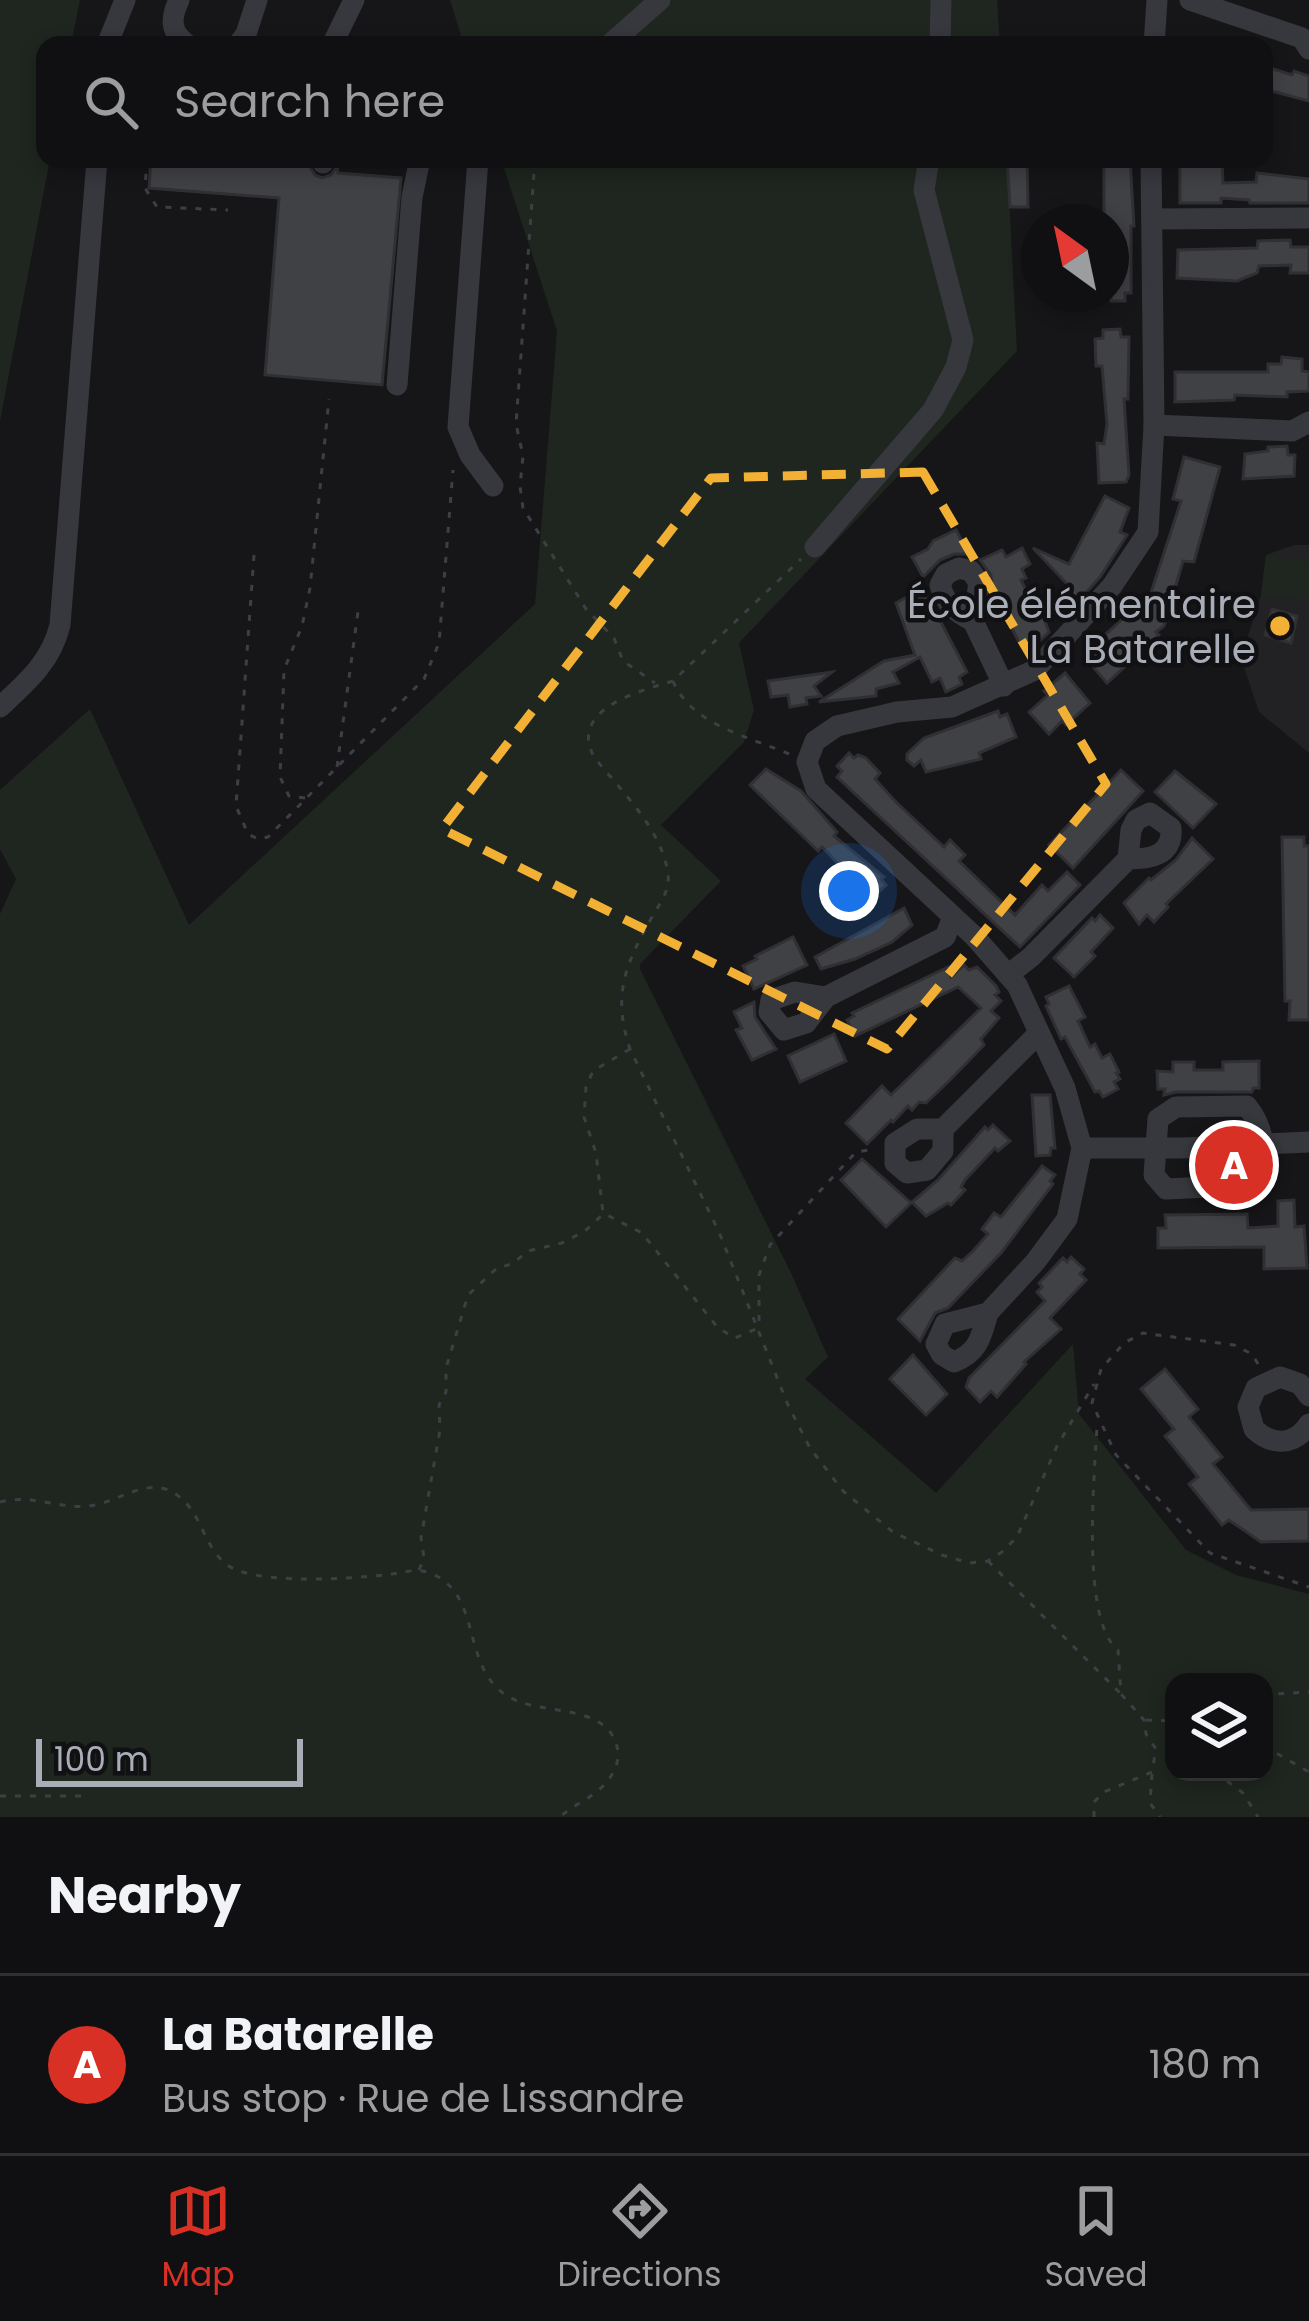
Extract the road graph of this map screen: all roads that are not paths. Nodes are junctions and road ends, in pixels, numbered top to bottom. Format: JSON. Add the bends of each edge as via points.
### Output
{"nodes":[{"id":1,"x":125,"y":0,"type":"edge"},
{"id":2,"x":179,"y":0,"type":"edge"},
{"id":3,"x":256,"y":0,"type":"edge"},
{"id":4,"x":354,"y":0,"type":"edge"},
{"id":5,"x":660,"y":0,"type":"edge"},
{"id":6,"x":940,"y":0,"type":"edge"},
{"id":7,"x":1157,"y":0,"type":"edge"},
{"id":8,"x":1190,"y":0,"type":"edge"},
{"id":9,"x":111,"y":36,"type":"edge"},
{"id":10,"x":178,"y":36,"type":"edge"},
{"id":11,"x":245,"y":36,"type":"edge"},
{"id":12,"x":336,"y":36,"type":"edge"},
{"id":13,"x":619,"y":36,"type":"edge"},
{"id":14,"x":940,"y":36,"type":"edge"},
{"id":15,"x":1155,"y":36,"type":"edge"},
{"id":16,"x":1307,"y":41,"type":"edge"},
{"id":17,"x":96,"y":168,"type":"edge"},
{"id":18,"x":418,"y":168,"type":"edge"},
{"id":19,"x":477,"y":168,"type":"edge"},
{"id":20,"x":928,"y":168,"type":"edge"},
{"id":21,"x":1151,"y":168,"type":"edge"},
{"id":22,"x":1309,"y":218,"type":"edge"},
{"id":23,"x":1154,"y":219,"type":"junction"},
{"id":24,"x":398,"y":385,"type":"dead end"},
{"id":25,"x":1154,"y":425,"type":"junction"},
{"id":26,"x":1303,"y":430,"type":"edge"},
{"id":27,"x":494,"y":487,"type":"dead end"},
{"id":28,"x":814,"y":547,"type":"road end"},
{"id":29,"x":973,"y":620,"type":"dead end"},
{"id":30,"x":1004,"y":686,"type":"junction"},
{"id":31,"x":0,"y":707,"type":"edge"},
{"id":32,"x":1128,"y":860,"type":"dead end"},
{"id":33,"x":953,"y":917,"type":"junction"},
{"id":34,"x":1008,"y":975,"type":"junction"},
{"id":35,"x":826,"y":997,"type":"dead end"},
{"id":36,"x":1037,"y":1036,"type":"junction"},
{"id":37,"x":943,"y":1129,"type":"junction"},
{"id":38,"x":1309,"y":1142,"type":"edge"},
{"id":39,"x":1262,"y":1143,"type":"junction"},
{"id":40,"x":1082,"y":1148,"type":"junction"},
{"id":41,"x":1155,"y":1149,"type":"junction"},
{"id":42,"x":988,"y":1313,"type":"dead end"},
{"id":43,"x":1309,"y":1396,"type":"edge"},
{"id":44,"x":1308,"y":1426,"type":"edge"}],
"edges":[{"from":1,"to":9,"type":"street"},
{"from":2,"to":10,"type":"street","via":[[172,23]]},
{"from":3,"to":11,"type":"street"},
{"from":4,"to":12,"type":"street"},
{"from":5,"to":13,"type":"street"},
{"from":6,"to":14,"type":"street"},
{"from":7,"to":15,"type":"street"},
{"from":8,"to":16,"type":"street"},
{"from":17,"to":31,"type":"street","via":[[60,625],[48,658]]},
{"from":18,"to":24,"type":"street"},
{"from":19,"to":27,"type":"street","via":[[458,427]]},
{"from":20,"to":28,"type":"street","via":[[924,190],[963,340],[956,367],[933,410]]},
{"from":21,"to":23,"type":"street"},
{"from":22,"to":23,"type":"street"},
{"from":23,"to":25,"type":"street"},
{"from":25,"to":26,"type":"street"},
{"from":25,"to":30,"type":"street","via":[[1148,532],[1072,633],[1035,670]]},
{"from":29,"to":30,"type":"street"},
{"from":30,"to":33,"type":"street","via":[[952,707],[837,726],[815,741],[807,762],[816,789]]},
{"from":32,"to":34,"type":"street"},
{"from":33,"to":34,"type":"street"},
{"from":33,"to":35,"type":"street","via":[[945,937]]},
{"from":34,"to":36,"type":"street"},
{"from":36,"to":37,"type":"street"},
{"from":36,"to":40,"type":"street","via":[[1065,1088]]},
{"from":37,"to":37,"type":"street","via":[[917,1129],[895,1147],[896,1163],[907,1173],[927,1170],[943,1151]]},
{"from":38,"to":39,"type":"street"},
{"from":39,"to":41,"type":"street"},
{"from":39,"to":41,"type":"street","via":[[1261,1124],[1247,1106],[1176,1107],[1158,1118]]},
{"from":39,"to":41,"type":"street","via":[[1262,1170],[1251,1185],[1227,1189],[1166,1189],[1154,1175]]},
{"from":40,"to":41,"type":"street"},
{"from":40,"to":42,"type":"street","via":[[1067,1220]]},
{"from":43,"to":44,"type":"street","via":[[1289,1379],[1268,1380],[1250,1398],[1249,1418],[1262,1437],[1283,1442]]}]}
